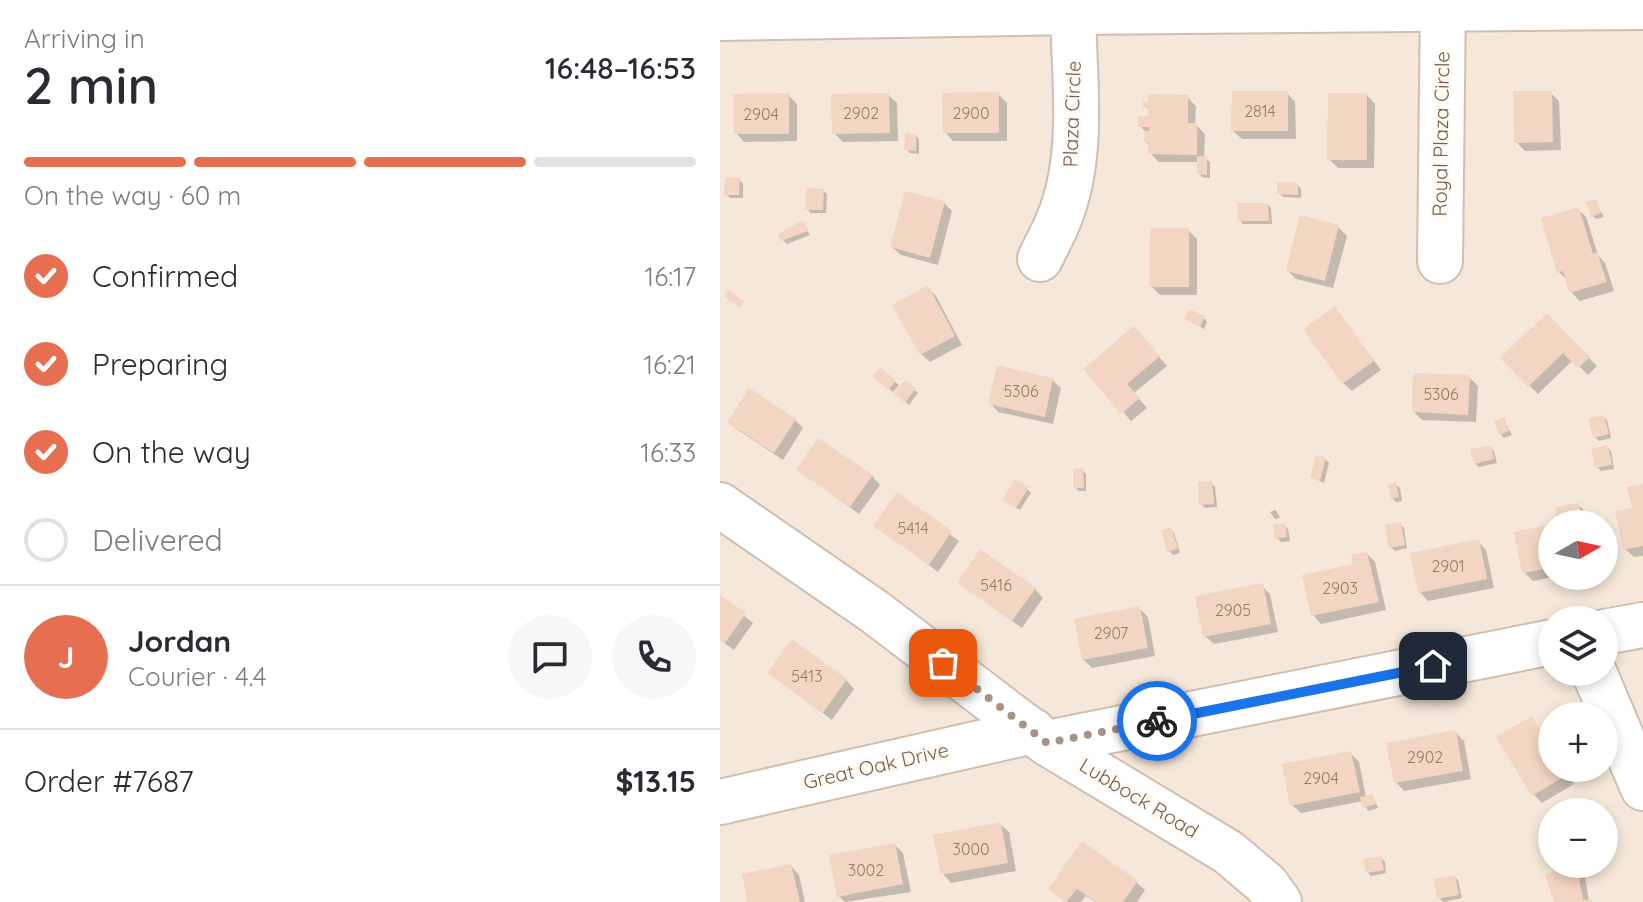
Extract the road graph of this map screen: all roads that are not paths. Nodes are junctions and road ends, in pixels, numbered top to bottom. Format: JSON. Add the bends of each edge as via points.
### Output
{"nodes":[{"id":1,"x":1443,"y":4,"type":"edge"},
{"id":2,"x":1643,"y":7,"type":"edge"},
{"id":3,"x":1073,"y":12,"type":"junction"},
{"id":4,"x":720,"y":18,"type":"edge"},
{"id":5,"x":1040,"y":259,"type":"dead end"},
{"id":6,"x":1440,"y":261,"type":"dead end"},
{"id":7,"x":720,"y":505,"type":"edge"},
{"id":8,"x":1643,"y":625,"type":"edge"},
{"id":9,"x":1618,"y":629,"type":"edge"},
{"id":10,"x":1538,"y":645,"type":"edge"},
{"id":11,"x":1600,"y":686,"type":"edge"},
{"id":12,"x":1040,"y":737,"type":"junction"},
{"id":13,"x":1643,"y":788,"type":"edge"},
{"id":14,"x":720,"y":802,"type":"edge"},
{"id":15,"x":1279,"y":902,"type":"edge"}],
"edges":[{"from":1,"to":2,"type":"street"},
{"from":1,"to":3,"type":"street"},
{"from":1,"to":6,"type":"street","name":"Royal Plaza Circle"},
{"from":3,"to":4,"type":"street"},
{"from":3,"to":5,"type":"street","name":"Plaza Circle","via":[[1071,173],[1063,208]]},
{"from":7,"to":12,"type":"street","name":"Lubbock Road","via":[[875,612]]},
{"from":8,"to":9,"type":"street"},
{"from":10,"to":12,"type":"street","name":"Great Oak Drive"},
{"from":11,"to":13,"type":"street"},
{"from":12,"to":14,"type":"street","name":"Great Oak Drive"},
{"from":12,"to":15,"type":"street","name":"Lubbock Road","via":[[1228,852]]}]}
